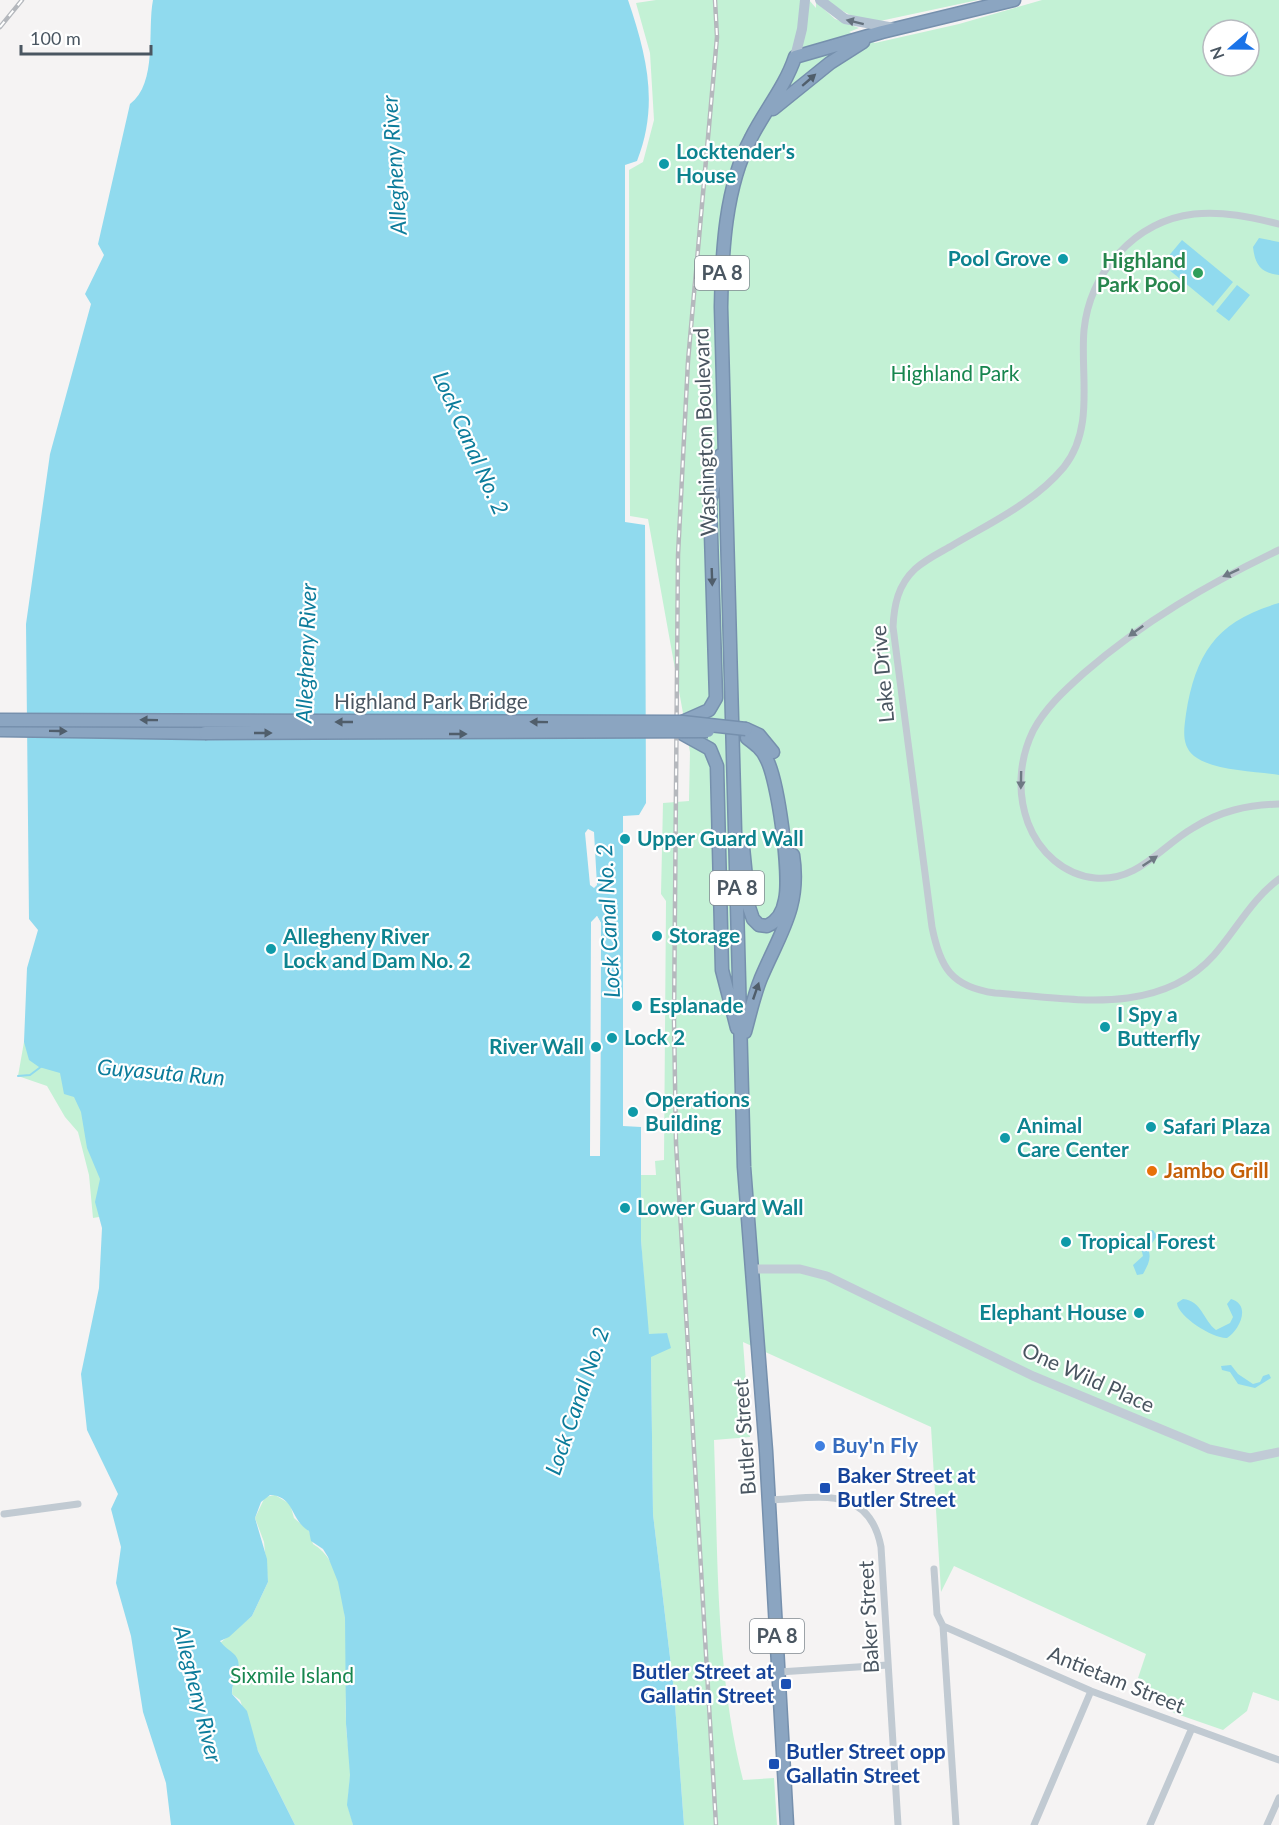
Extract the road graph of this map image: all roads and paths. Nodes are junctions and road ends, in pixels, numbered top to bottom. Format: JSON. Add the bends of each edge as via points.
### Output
{"nodes":[{"id":1,"x":805,"y":0,"type":"edge"},
{"id":2,"x":820,"y":0,"type":"edge"},
{"id":3,"x":1014,"y":0,"type":"edge"},
{"id":4,"x":897,"y":28,"type":"junction"},
{"id":5,"x":882,"y":32,"type":"junction"},
{"id":6,"x":795,"y":57,"type":"junction"},
{"id":7,"x":763,"y":117,"type":"junction"},
{"id":8,"x":1279,"y":224,"type":"edge"},
{"id":9,"x":725,"y":436,"type":"junction"},
{"id":10,"x":1279,"y":550,"type":"edge"},
{"id":11,"x":0,"y":720,"type":"edge"},
{"id":12,"x":681,"y":727,"type":"junction"},
{"id":13,"x":733,"y":729,"type":"junction"},
{"id":14,"x":0,"y":730,"type":"edge"},
{"id":15,"x":747,"y":733,"type":"junction"},
{"id":16,"x":1279,"y":804,"type":"edge"},
{"id":17,"x":1279,"y":879,"type":"edge"},
{"id":18,"x":741,"y":1047,"type":"junction"},
{"id":19,"x":752,"y":1269,"type":"junction"},
{"id":20,"x":1279,"y":1452,"type":"edge"},
{"id":21,"x":769,"y":1500,"type":"junction"},
{"id":22,"x":78,"y":1504,"type":"dead end"},
{"id":23,"x":4,"y":1514,"type":"dead end"},
{"id":24,"x":934,"y":1569,"type":"dead end"},
{"id":25,"x":943,"y":1626,"type":"junction"},
{"id":26,"x":888,"y":1665,"type":"junction"},
{"id":27,"x":779,"y":1672,"type":"junction"},
{"id":28,"x":1091,"y":1691,"type":"junction"},
{"id":29,"x":1192,"y":1728,"type":"junction"},
{"id":30,"x":1279,"y":1760,"type":"edge"},
{"id":31,"x":1279,"y":1798,"type":"edge"},
{"id":32,"x":787,"y":1825,"type":"edge"},
{"id":33,"x":898,"y":1825,"type":"edge"},
{"id":34,"x":956,"y":1825,"type":"edge"},
{"id":35,"x":1034,"y":1825,"type":"edge"},
{"id":36,"x":1150,"y":1825,"type":"edge"},
{"id":37,"x":1267,"y":1825,"type":"edge"}],
"edges":[{"from":1,"to":6,"type":"main road"},
{"from":4,"to":2,"type":"main road","one_way":true,"via":[[845,19]]},
{"from":3,"to":4,"type":"highway","number":"PA 8"},
{"from":4,"to":5,"type":"highway","number":"PA 8"},
{"from":5,"to":6,"type":"highway","number":"PA 8"},
{"from":7,"to":5,"type":"highway","number":"PA 8","one_way":true,"via":[[830,63]]},
{"from":6,"to":7,"type":"highway","name":"Washington Boulevard","number":"PA 8","via":[[785,83]]},
{"from":7,"to":9,"type":"highway","name":"Washington Boulevard","number":"PA 8","via":[[737,173],[724,248]]},
{"from":8,"to":17,"type":"street","name":"Lake Drive","via":[[1230,214],[1195,214],[1154,226],[1126,245],[1097,284],[1086,316],[1083,416],[1074,452],[1060,472],[1027,501],[915,569],[897,596],[894,627],[932,927],[938,954],[959,982],[995,993],[1110,1000],[1152,994],[1182,981],[1207,963],[1261,894]]},
{"from":9,"to":12,"type":"highway","one_way":true,"via":[[710,501],[716,698],[709,710]]},
{"from":9,"to":13,"type":"highway","name":"Washington Boulevard","number":"PA 8"},
{"from":10,"to":16,"type":"street","one_way":true,"via":[[1184,598],[1127,637],[1083,674],[1038,723],[1027,747],[1021,780],[1024,812],[1041,847],[1068,871],[1093,878],[1116,877],[1138,869],[1190,830],[1236,808]]},
{"from":12,"to":11,"type":"highway","name":"Highland Park Bridge","one_way":true,"bridge":true},
{"from":14,"to":12,"type":"highway","name":"Highland Park Bridge","one_way":true,"bridge":true,"via":[[416,734]]},
{"from":12,"to":15,"type":"highway","bridge":true},
{"from":12,"to":18,"type":"highway","via":[[710,749],[717,766],[722,970]]},
{"from":13,"to":15,"type":"highway","via":[[749,907],[753,919],[765,927],[782,912],[787,873],[772,772]]},
{"from":13,"to":18,"type":"highway","name":"Washington Boulevard","number":"PA 8"},
{"from":18,"to":15,"type":"highway","one_way":true,"via":[[757,989],[790,916],[796,883],[778,764],[763,739]]},
{"from":18,"to":19,"type":"highway","name":"Butler Street","number":"PA 8"},
{"from":19,"to":20,"type":"main road","name":"One Wild Place","via":[[800,1269],[827,1275],[1033,1376],[1209,1449],[1250,1458]]},
{"from":19,"to":21,"type":"highway","name":"Butler Street","number":"PA 8"},
{"from":21,"to":26,"type":"street","name":"Baker Street","via":[[843,1499],[870,1518],[881,1547]]},
{"from":21,"to":27,"type":"highway","name":"Butler Street","number":"PA 8"},
{"from":22,"to":23,"type":"street"},
{"from":24,"to":25,"type":"street","via":[[937,1614]]},
{"from":25,"to":28,"type":"street","name":"Antietam Street"},
{"from":25,"to":34,"type":"street"},
{"from":26,"to":27,"type":"street"},
{"from":26,"to":33,"type":"street","name":"Baker Street"},
{"from":27,"to":32,"type":"highway","name":"Butler Street","number":"PA 8"},
{"from":28,"to":29,"type":"street","name":"Antietam Street"},
{"from":28,"to":35,"type":"street"},
{"from":29,"to":30,"type":"street","name":"Antietam Street"},
{"from":29,"to":36,"type":"street"},
{"from":31,"to":37,"type":"street"}]}
